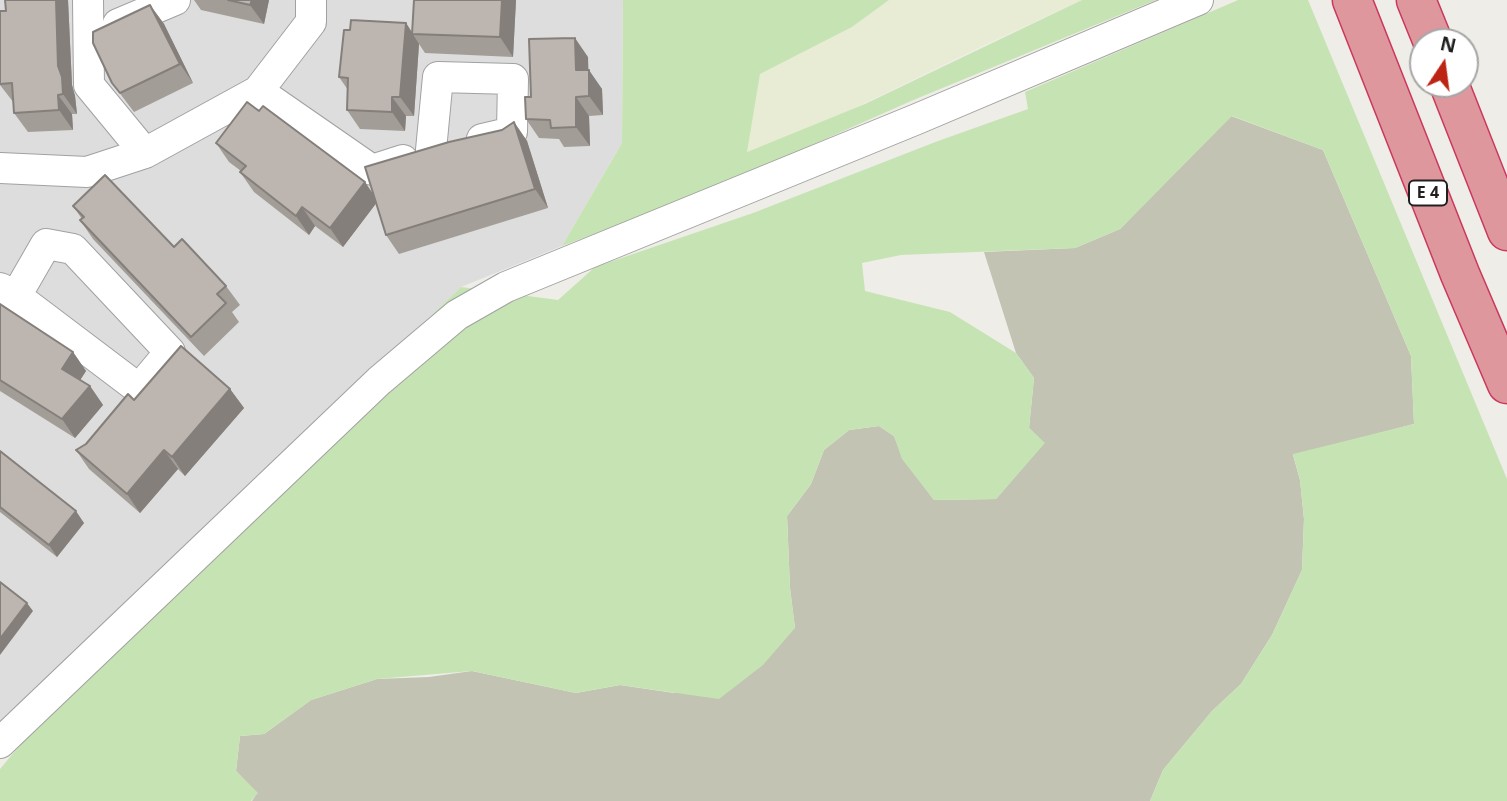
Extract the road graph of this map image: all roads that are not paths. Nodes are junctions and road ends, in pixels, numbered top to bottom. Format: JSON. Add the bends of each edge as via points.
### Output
{"nodes":[{"id":1,"x":88,"y":0,"type":"edge"},
{"id":2,"x":175,"y":0,"type":"edge"},
{"id":3,"x":311,"y":0,"type":"edge"},
{"id":4,"x":1198,"y":0,"type":"edge"},
{"id":5,"x":1352,"y":0,"type":"edge"},
{"id":6,"x":1416,"y":0,"type":"edge"},
{"id":7,"x":1427,"y":28,"type":"edge"},
{"id":8,"x":89,"y":37,"type":"junction"},
{"id":9,"x":258,"y":91,"type":"junction"},
{"id":10,"x":1455,"y":98,"type":"edge"},
{"id":11,"x":432,"y":150,"type":"edge"},
{"id":12,"x":145,"y":153,"type":"junction"},
{"id":13,"x":0,"y":168,"type":"edge"},
{"id":14,"x":1507,"y":231,"type":"edge"},
{"id":15,"x":8,"y":292,"type":"edge"},
{"id":16,"x":1507,"y":384,"type":"edge"},
{"id":17,"x":0,"y":743,"type":"edge"}],
"edges":[{"from":1,"to":8,"type":"street"},
{"from":2,"to":8,"type":"street"},
{"from":3,"to":9,"type":"street","via":[[311,22]]},
{"from":4,"to":17,"type":"street","via":[[519,282],[457,315],[379,381]]},
{"from":5,"to":16,"type":"highway","number":"E 4"},
{"from":6,"to":7,"type":"highway"},
{"from":8,"to":12,"type":"street","via":[[89,85]]},
{"from":9,"to":11,"type":"street","via":[[372,170]]},
{"from":9,"to":12,"type":"street"},
{"from":10,"to":14,"type":"highway"},
{"from":12,"to":13,"type":"street","via":[[87,172]]},
{"from":15,"to":15,"type":"street","via":[[130,399],[170,352],[73,249],[46,244]]}]}
